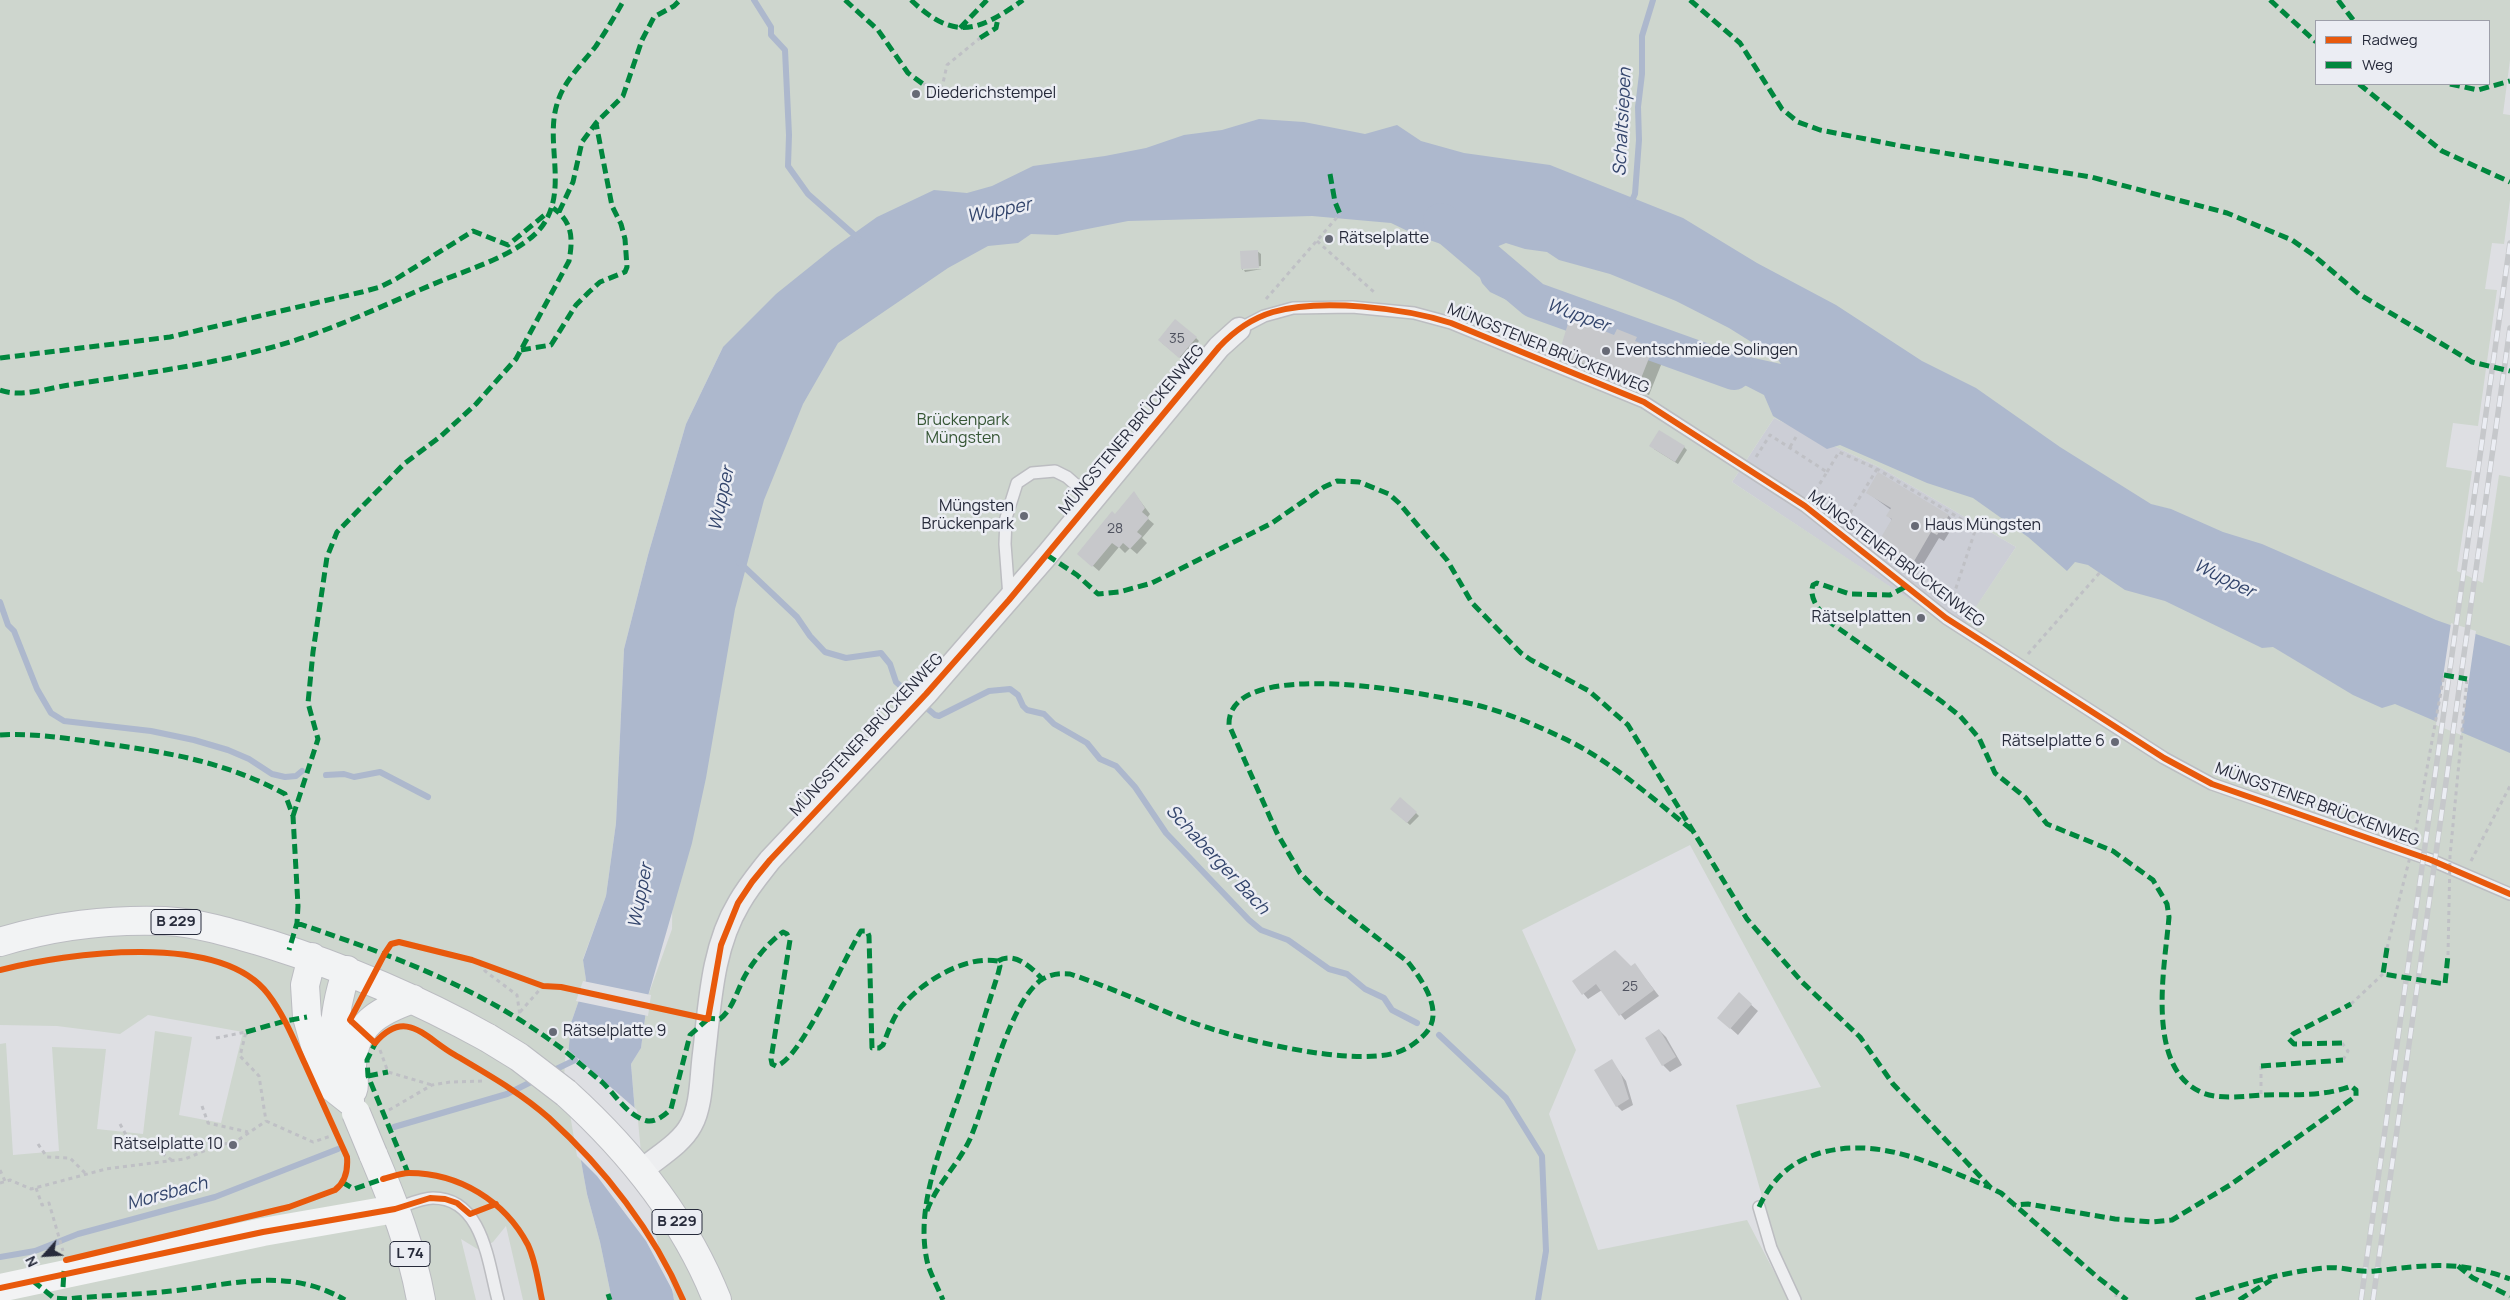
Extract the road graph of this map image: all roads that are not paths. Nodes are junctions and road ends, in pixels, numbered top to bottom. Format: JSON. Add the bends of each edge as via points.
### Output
{"nodes":[{"id":1,"x":1239,"y":329,"type":"joint"},
{"id":2,"x":1092,"y":499,"type":"junction"},
{"id":3,"x":1009,"y":600,"type":"junction"},
{"id":4,"x":2510,"y":894,"type":"edge"},
{"id":5,"x":0,"y":942,"type":"edge"},
{"id":6,"x":312,"y":957,"type":"junction"},
{"id":7,"x":347,"y":970,"type":"junction"},
{"id":8,"x":414,"y":999,"type":"junction"},
{"id":9,"x":353,"y":1107,"type":"junction"},
{"id":10,"x":641,"y":1171,"type":"junction"},
{"id":11,"x":1759,"y":1207,"type":"dead end"},
{"id":12,"x":395,"y":1208,"type":"junction"},
{"id":13,"x":0,"y":1288,"type":"edge"},
{"id":14,"x":421,"y":1300,"type":"edge"},
{"id":15,"x":498,"y":1300,"type":"edge"},
{"id":16,"x":717,"y":1300,"type":"edge"},
{"id":17,"x":1795,"y":1300,"type":"edge"}],
"edges":[{"from":1,"to":2,"type":"street","name":"MÜNGSTENER BRÜCKENWEG","via":[[1219,347]]},
{"from":1,"to":4,"type":"lane","name":"MÜNGSTENER BRÜCKENWEG","via":[[1264,316],[1293,308],[1332,306],[1393,310],[1451,323],[1644,402],[1805,506],[1946,618],[2164,758],[2212,784],[2430,860]]},
{"from":2,"to":3,"type":"street","name":"MÜNGSTENER BRÜCKENWEG"},
{"from":2,"to":3,"type":"lane","via":[[1068,477],[1056,471],[1032,472],[1017,483],[1006,518]]},
{"from":3,"to":10,"type":"street","name":"MÜNGSTENER BRÜCKENWEG","via":[[770,860],[738,904],[716,963],[694,1116],[682,1136]]},
{"from":5,"to":6,"type":"main road","number":"B 229","via":[[59,929],[126,921],[166,921],[227,932]]},
{"from":6,"to":7,"type":"main road","number":"B 229"},
{"from":6,"to":9,"type":"main road","number":"L 74","via":[[305,985],[307,1018],[332,1086]]},
{"from":7,"to":8,"type":"main road","number":"B 229"},
{"from":7,"to":9,"type":"main road","number":"L 74","via":[[340,990],[334,1050]]},
{"from":8,"to":9,"type":"main road","via":[[388,1007],[361,1030],[356,1039],[352,1067]]},
{"from":8,"to":10,"type":"main road","number":"B 229","bridge":true,"via":[[526,1062],[606,1130]]},
{"from":9,"to":12,"type":"main road","number":"L 74","bridge":true},
{"from":10,"to":16,"type":"main road","number":"B 229","via":[[690,1243]]},
{"from":11,"to":17,"type":"lane","via":[[1770,1248]]},
{"from":12,"to":13,"type":"main road","via":[[272,1230]]},
{"from":12,"to":14,"type":"main road","number":"L 74","via":[[414,1263]]},
{"from":12,"to":15,"type":"lane","via":[[430,1198],[445,1199],[457,1203],[470,1214],[478,1229]]}]}
